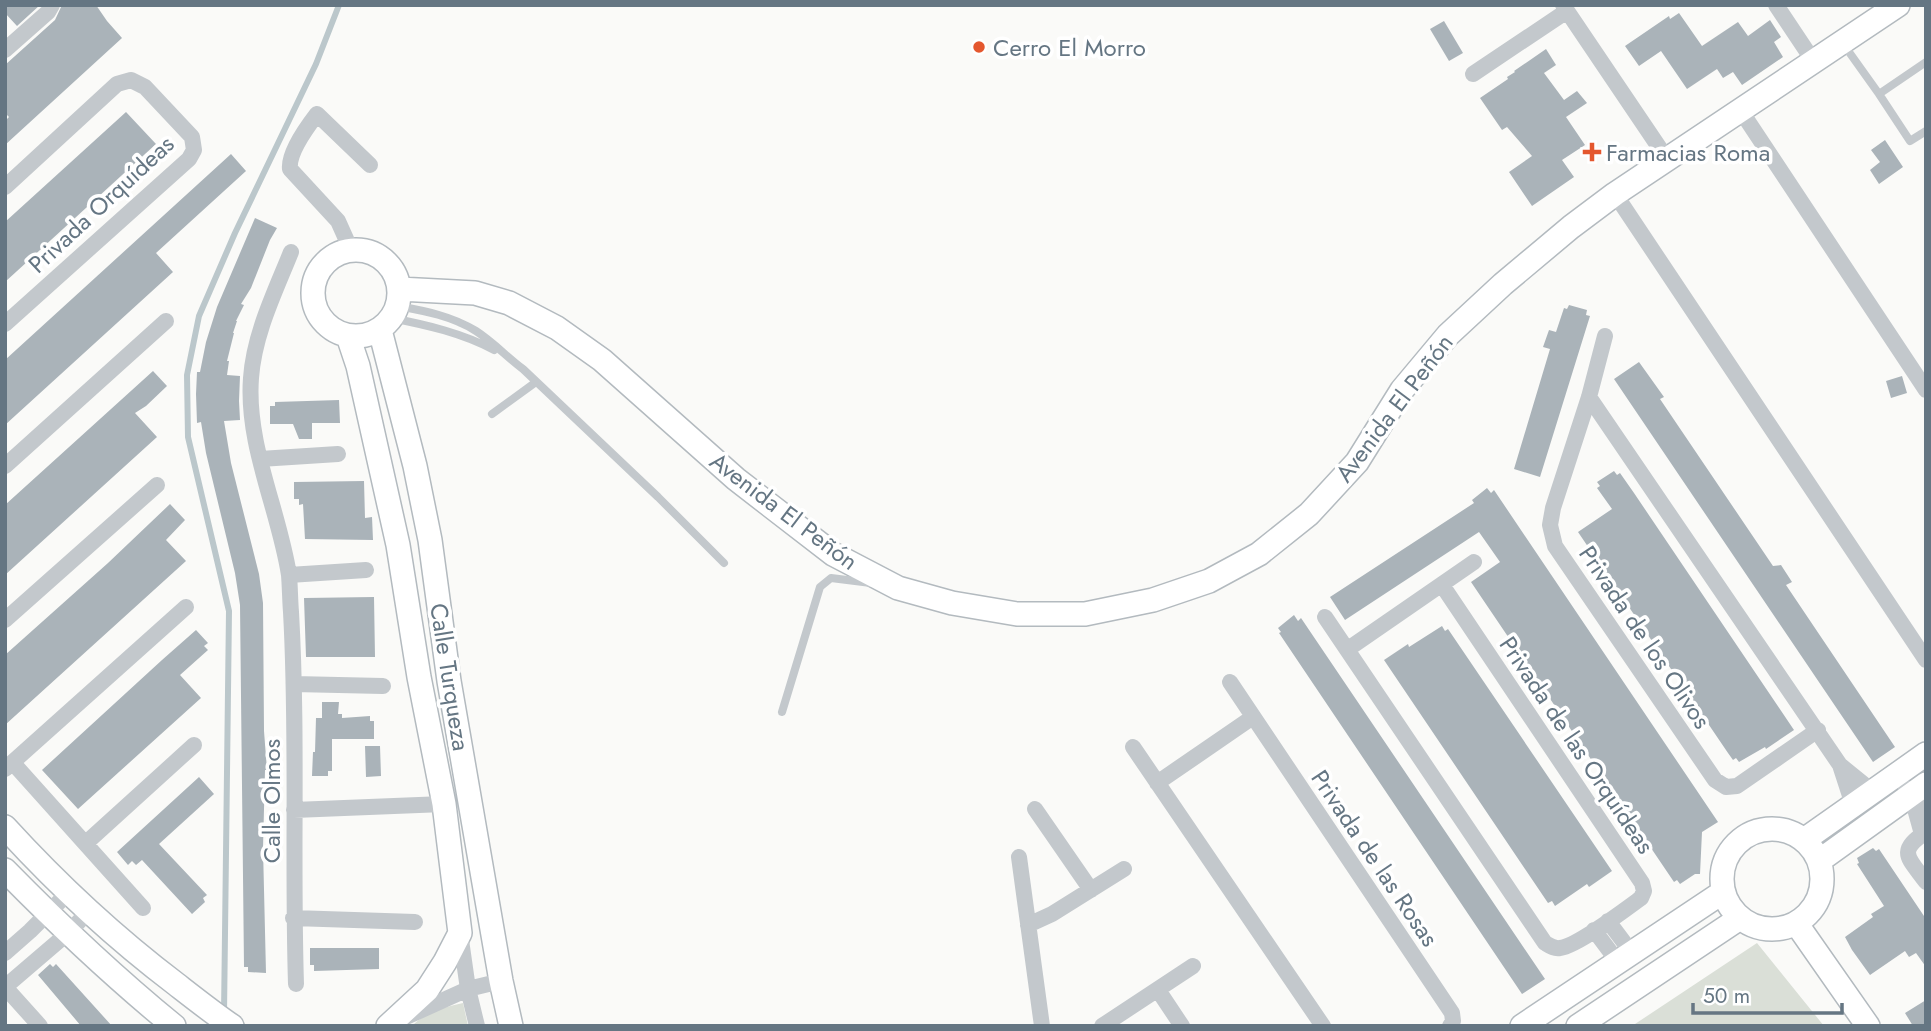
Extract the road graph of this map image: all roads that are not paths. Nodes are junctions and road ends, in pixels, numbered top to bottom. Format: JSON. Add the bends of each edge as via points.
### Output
{"nodes":[{"id":1,"x":52,"y":5,"type":"edge"},
{"id":2,"x":1776,"y":5,"type":"edge"},
{"id":3,"x":1898,"y":5,"type":"edge"},
{"id":4,"x":1565,"y":8,"type":"edge"},
{"id":5,"x":1842,"y":43,"type":"junction"},
{"id":6,"x":5,"y":50,"type":"edge"},
{"id":7,"x":1814,"y":62,"type":"junction"},
{"id":8,"x":1926,"y":62,"type":"edge"},
{"id":9,"x":1474,"y":74,"type":"dead end"},
{"id":10,"x":1879,"y":94,"type":"junction"},
{"id":11,"x":1741,"y":111,"type":"junction"},
{"id":12,"x":1926,"y":131,"type":"edge"},
{"id":13,"x":1667,"y":159,"type":"junction"},
{"id":14,"x":370,"y":165,"type":"dead end"},
{"id":15,"x":5,"y":187,"type":"edge"},
{"id":16,"x":1615,"y":194,"type":"junction"},
{"id":17,"x":351,"y":250,"type":"junction"},
{"id":18,"x":291,"y":252,"type":"dead end"},
{"id":19,"x":392,"y":311,"type":"junction"},
{"id":20,"x":166,"y":321,"type":"dead end"},
{"id":21,"x":5,"y":324,"type":"edge"},
{"id":22,"x":348,"y":336,"type":"junction"},
{"id":23,"x":1605,"y":336,"type":"dead end"},
{"id":24,"x":503,"y":354,"type":"junction"},
{"id":25,"x":536,"y":382,"type":"junction"},
{"id":26,"x":1926,"y":390,"type":"edge"},
{"id":27,"x":1588,"y":397,"type":"junction"},
{"id":28,"x":492,"y":414,"type":"dead end"},
{"id":29,"x":338,"y":454,"type":"dead end"},
{"id":30,"x":260,"y":459,"type":"junction"},
{"id":31,"x":5,"y":466,"type":"edge"},
{"id":32,"x":157,"y":485,"type":"dead end"},
{"id":33,"x":1474,"y":562,"type":"dead end"},
{"id":34,"x":724,"y":563,"type":"dead end"},
{"id":35,"x":366,"y":570,"type":"dead end"},
{"id":36,"x":289,"y":575,"type":"junction"},
{"id":37,"x":1442,"y":585,"type":"junction"},
{"id":38,"x":898,"y":587,"type":"junction"},
{"id":39,"x":186,"y":607,"type":"dead end"},
{"id":40,"x":1325,"y":617,"type":"dead end"},
{"id":41,"x":5,"y":620,"type":"edge"},
{"id":42,"x":1348,"y":649,"type":"junction"},
{"id":43,"x":1926,"y":660,"type":"edge"},
{"id":44,"x":1230,"y":682,"type":"dead end"},
{"id":45,"x":294,"y":684,"type":"junction"},
{"id":46,"x":383,"y":686,"type":"dead end"},
{"id":47,"x":782,"y":712,"type":"dead end"},
{"id":48,"x":1253,"y":717,"type":"junction"},
{"id":49,"x":1818,"y":730,"type":"junction"},
{"id":50,"x":194,"y":745,"type":"dead end"},
{"id":51,"x":1133,"y":747,"type":"dead end"},
{"id":52,"x":1926,"y":754,"type":"edge"},
{"id":53,"x":1840,"y":765,"type":"junction"},
{"id":54,"x":9,"y":766,"type":"edge"},
{"id":55,"x":1897,"y":774,"type":"junction"},
{"id":56,"x":1157,"y":783,"type":"junction"},
{"id":57,"x":1872,"y":791,"type":"junction"},
{"id":58,"x":1918,"y":800,"type":"edge"},
{"id":59,"x":444,"y":804,"type":"junction"},
{"id":60,"x":1853,"y":805,"type":"junction"},
{"id":61,"x":1035,"y":808,"type":"dead end"},
{"id":62,"x":294,"y":810,"type":"junction"},
{"id":63,"x":5,"y":827,"type":"edge"},
{"id":64,"x":1924,"y":833,"type":"edge"},
{"id":65,"x":1804,"y":840,"type":"junction"},
{"id":66,"x":86,"y":843,"type":"junction"},
{"id":67,"x":1019,"y":857,"type":"dead end"},
{"id":68,"x":1819,"y":862,"type":"junction"},
{"id":69,"x":1124,"y":869,"type":"dead end"},
{"id":70,"x":5,"y":870,"type":"edge"},
{"id":71,"x":1926,"y":882,"type":"edge"},
{"id":72,"x":1091,"y":890,"type":"junction"},
{"id":73,"x":1723,"y":892,"type":"junction"},
{"id":74,"x":68,"y":893,"type":"junction"},
{"id":75,"x":144,"y":908,"type":"dead end"},
{"id":76,"x":88,"y":912,"type":"junction"},
{"id":77,"x":47,"y":913,"type":"junction"},
{"id":78,"x":293,"y":918,"type":"junction"},
{"id":79,"x":1740,"y":918,"type":"junction"},
{"id":80,"x":1608,"y":921,"type":"junction"},
{"id":81,"x":415,"y":922,"type":"dead end"},
{"id":82,"x":1796,"y":923,"type":"junction"},
{"id":83,"x":1028,"y":925,"type":"junction"},
{"id":84,"x":1594,"y":930,"type":"junction"},
{"id":85,"x":68,"y":933,"type":"junction"},
{"id":86,"x":460,"y":933,"type":"junction"},
{"id":87,"x":5,"y":953,"type":"edge"},
{"id":88,"x":1625,"y":957,"type":"junction"},
{"id":89,"x":147,"y":962,"type":"junction"},
{"id":90,"x":1193,"y":967,"type":"dead end"},
{"id":91,"x":501,"y":981,"type":"junction"},
{"id":92,"x":296,"y":984,"type":"dead end"},
{"id":93,"x":5,"y":987,"type":"edge"},
{"id":94,"x":127,"y":987,"type":"junction"},
{"id":95,"x":468,"y":989,"type":"junction"},
{"id":96,"x":1158,"y":990,"type":"junction"},
{"id":97,"x":40,"y":1026,"type":"edge"},
{"id":98,"x":174,"y":1026,"type":"edge"},
{"id":99,"x":232,"y":1026,"type":"edge"},
{"id":100,"x":389,"y":1026,"type":"edge"},
{"id":101,"x":477,"y":1026,"type":"edge"},
{"id":102,"x":511,"y":1026,"type":"edge"},
{"id":103,"x":1042,"y":1026,"type":"edge"},
{"id":104,"x":1102,"y":1026,"type":"edge"},
{"id":105,"x":1182,"y":1026,"type":"edge"},
{"id":106,"x":1323,"y":1026,"type":"edge"},
{"id":107,"x":1450,"y":1026,"type":"edge"},
{"id":108,"x":1522,"y":1026,"type":"edge"},
{"id":109,"x":1577,"y":1026,"type":"edge"},
{"id":110,"x":1868,"y":1026,"type":"edge"}],
"edges":[{"from":1,"to":6,"type":"street"},
{"from":2,"to":7,"type":"street"},
{"from":3,"to":5,"type":"street","name":"Avenida El Peñón"},
{"from":4,"to":9,"type":"street"},
{"from":4,"to":13,"type":"street"},
{"from":5,"to":7,"type":"street","name":"Avenida El Peñón"},
{"from":5,"to":10,"type":"lane"},
{"from":7,"to":11,"type":"street","name":"Avenida El Peñón"},
{"from":8,"to":10,"type":"lane"},
{"from":10,"to":12,"type":"lane","via":[[1910,141]]},
{"from":11,"to":13,"type":"street","name":"Avenida El Peñón"},
{"from":11,"to":26,"type":"street"},
{"from":13,"to":16,"type":"street","name":"Avenida El Peñón"},
{"from":14,"to":17,"type":"street","via":[[317,114],[290,161],[290,169],[338,222]]},
{"from":15,"to":21,"type":"street","name":"Privada Orquídeas","via":[[117,83],[131,80],[145,87],[192,137],[194,150],[189,159]]},
{"from":16,"to":38,"type":"street","name":"Avenida El Peñón","via":[[1448,335],[1402,390],[1357,462],[1309,514],[1259,554],[1209,581],[1153,600],[1085,614],[1017,614],[952,603]]},
{"from":16,"to":43,"type":"street"},
{"from":17,"to":19,"type":"street","via":[[383,259],[395,275]]},
{"from":17,"to":22,"type":"street","via":[[326,261],[312,292],[324,323]]},
{"from":18,"to":30,"type":"street","name":"Calle Olmos","via":[[255,348],[251,412]]},
{"from":19,"to":22,"type":"street","via":[[368,335]]},
{"from":19,"to":24,"type":"lane"},
{"from":19,"to":24,"type":"lane","via":[[437,314],[458,322]]},
{"from":19,"to":38,"type":"street","name":"Avenida El Peñón","via":[[475,293],[509,303],[557,328],[602,360],[736,479],[833,554]]},
{"from":19,"to":91,"type":"street","name":"Calle Turqueza"},
{"from":20,"to":31,"type":"street"},
{"from":22,"to":59,"type":"street","name":"Calle Turqueza","via":[[398,545]]},
{"from":23,"to":27,"type":"street","name":"Privada de los Olivos"},
{"from":24,"to":25,"type":"lane"},
{"from":25,"to":28,"type":"lane"},
{"from":25,"to":34,"type":"lane"},
{"from":27,"to":49,"type":"street"},
{"from":27,"to":49,"type":"street","name":"Privada de los Olivos","via":[[1553,508],[1550,526],[1555,546],[1715,780],[1726,787],[1737,786]]},
{"from":29,"to":30,"type":"street"},
{"from":30,"to":36,"type":"street","name":"Calle Olmos"},
{"from":32,"to":41,"type":"street"},
{"from":33,"to":37,"type":"street"},
{"from":35,"to":36,"type":"street"},
{"from":36,"to":45,"type":"street","name":"Calle Olmos"},
{"from":37,"to":42,"type":"street"},
{"from":37,"to":80,"type":"street","name":"Privada de las Orquídeas","via":[[1642,883],[1641,898]]},
{"from":38,"to":47,"type":"lane","via":[[831,578],[820,587]]},
{"from":39,"to":54,"type":"street"},
{"from":40,"to":42,"type":"street","name":"Privada de las Orquídeas"},
{"from":42,"to":84,"type":"street","name":"Privada de las Orquídeas","via":[[1545,943],[1562,948]]},
{"from":44,"to":48,"type":"street","name":"Privada de las Rosas"},
{"from":45,"to":46,"type":"street"},
{"from":45,"to":62,"type":"street","name":"Calle Olmos"},
{"from":48,"to":56,"type":"street"},
{"from":48,"to":107,"type":"street","name":"Privada de las Rosas","via":[[1452,1013]]},
{"from":49,"to":53,"type":"street"},
{"from":50,"to":66,"type":"street"},
{"from":51,"to":56,"type":"street"},
{"from":52,"to":55,"type":"street"},
{"from":53,"to":57,"type":"street"},
{"from":53,"to":60,"type":"street"},
{"from":54,"to":66,"type":"street"},
{"from":55,"to":57,"type":"street"},
{"from":55,"to":58,"type":"street"},
{"from":56,"to":106,"type":"street"},
{"from":57,"to":60,"type":"street"},
{"from":58,"to":64,"type":"street"},
{"from":58,"to":68,"type":"street"},
{"from":59,"to":62,"type":"street"},
{"from":59,"to":86,"type":"street","name":"Calle Turqueza"},
{"from":60,"to":65,"type":"street"},
{"from":61,"to":72,"type":"street"},
{"from":62,"to":78,"type":"street","name":"Calle Olmos"},
{"from":63,"to":74,"type":"street"},
{"from":64,"to":71,"type":"street","via":[[1913,840],[1908,856]]},
{"from":65,"to":68,"type":"street"},
{"from":65,"to":73,"type":"street","via":[[1769,828],[1744,836],[1727,855]]},
{"from":66,"to":75,"type":"street"},
{"from":67,"to":83,"type":"street"},
{"from":68,"to":82,"type":"street","via":[[1819,896],[1810,912]]},
{"from":69,"to":72,"type":"street"},
{"from":70,"to":77,"type":"street"},
{"from":72,"to":83,"type":"street"},
{"from":73,"to":79,"type":"street"},
{"from":73,"to":88,"type":"street"},
{"from":74,"to":76,"type":"street"},
{"from":74,"to":77,"type":"street"},
{"from":76,"to":85,"type":"street"},
{"from":76,"to":89,"type":"street"},
{"from":77,"to":85,"type":"street"},
{"from":77,"to":87,"type":"street"},
{"from":78,"to":81,"type":"street"},
{"from":78,"to":92,"type":"street","name":"Calle Olmos"},
{"from":79,"to":82,"type":"street","via":[[1768,929]]},
{"from":79,"to":109,"type":"street"},
{"from":80,"to":84,"type":"street","name":"Privada de las Orquídeas"},
{"from":80,"to":88,"type":"street"},
{"from":82,"to":110,"type":"street"},
{"from":83,"to":103,"type":"street"},
{"from":84,"to":88,"type":"street"},
{"from":85,"to":93,"type":"street"},
{"from":85,"to":94,"type":"street"},
{"from":86,"to":95,"type":"street","name":"Calle Turqueza"},
{"from":86,"to":100,"type":"street","via":[[427,990]]},
{"from":88,"to":108,"type":"street"},
{"from":89,"to":94,"type":"street"},
{"from":89,"to":99,"type":"street"},
{"from":90,"to":96,"type":"street"},
{"from":91,"to":95,"type":"street"},
{"from":91,"to":102,"type":"street","name":"Calle Turqueza"},
{"from":93,"to":97,"type":"street"},
{"from":94,"to":98,"type":"street"},
{"from":95,"to":100,"type":"street"},
{"from":95,"to":101,"type":"street","name":"Calle Turqueza"},
{"from":96,"to":104,"type":"street"},
{"from":96,"to":105,"type":"street"}]}
